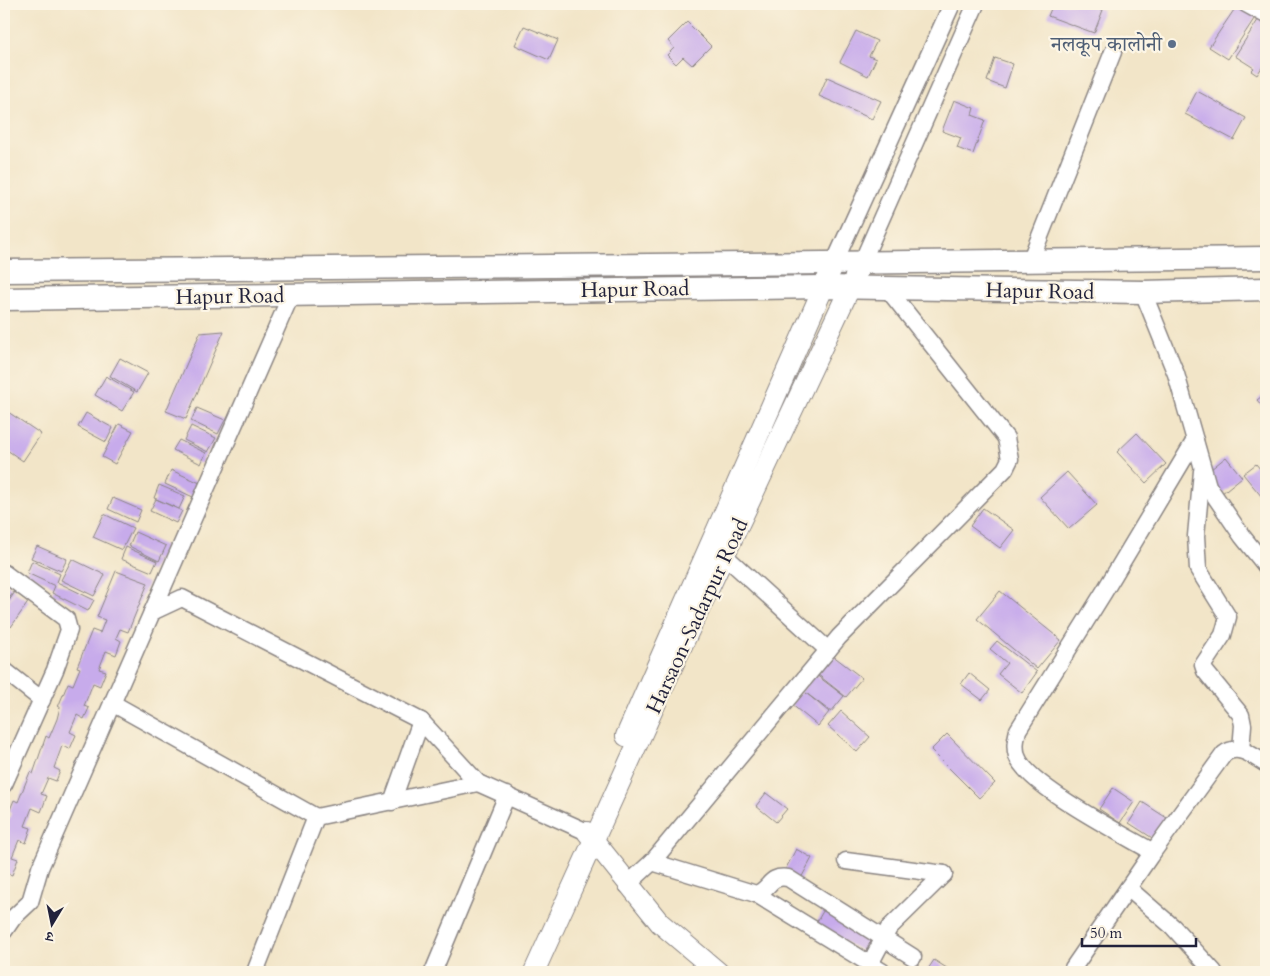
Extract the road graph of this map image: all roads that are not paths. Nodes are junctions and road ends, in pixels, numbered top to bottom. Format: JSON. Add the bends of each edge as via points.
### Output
{"nodes":[{"id":1,"x":952,"y":4,"type":"edge"},
{"id":2,"x":976,"y":4,"type":"edge"},
{"id":3,"x":1246,"y":4,"type":"edge"},
{"id":4,"x":1266,"y":15,"type":"edge"},
{"id":5,"x":1113,"y":52,"type":"dead end"},
{"id":6,"x":1266,"y":258,"type":"edge"},
{"id":7,"x":1031,"y":259,"type":"junction"},
{"id":8,"x":863,"y":260,"type":"junction"},
{"id":9,"x":835,"y":261,"type":"junction"},
{"id":10,"x":4,"y":271,"type":"edge"},
{"id":11,"x":823,"y":287,"type":"junction"},
{"id":12,"x":851,"y":287,"type":"junction"},
{"id":13,"x":886,"y":288,"type":"junction"},
{"id":14,"x":1266,"y":289,"type":"edge"},
{"id":15,"x":1143,"y":292,"type":"junction"},
{"id":16,"x":290,"y":295,"type":"junction"},
{"id":17,"x":4,"y":300,"type":"edge"},
{"id":18,"x":1195,"y":440,"type":"junction"},
{"id":19,"x":1202,"y":471,"type":"junction"},
{"id":20,"x":725,"y":556,"type":"junction"},
{"id":21,"x":1266,"y":566,"type":"edge"},
{"id":22,"x":4,"y":573,"type":"edge"},
{"id":23,"x":152,"y":612,"type":"junction"},
{"id":24,"x":828,"y":650,"type":"junction"},
{"id":25,"x":4,"y":670,"type":"edge"},
{"id":26,"x":42,"y":700,"type":"junction"},
{"id":27,"x":112,"y":702,"type":"junction"},
{"id":28,"x":421,"y":721,"type":"junction"},
{"id":29,"x":1241,"y":750,"type":"junction"},
{"id":30,"x":1266,"y":764,"type":"edge"},
{"id":31,"x":478,"y":783,"type":"junction"},
{"id":32,"x":4,"y":784,"type":"edge"},
{"id":33,"x":507,"y":795,"type":"junction"},
{"id":34,"x":392,"y":802,"type":"junction"},
{"id":35,"x":316,"y":817,"type":"junction"},
{"id":36,"x":589,"y":835,"type":"junction"},
{"id":37,"x":1153,"y":852,"type":"junction"},
{"id":38,"x":846,"y":861,"type":"dead end"},
{"id":39,"x":652,"y":862,"type":"junction"},
{"id":40,"x":627,"y":885,"type":"junction"},
{"id":41,"x":1128,"y":888,"type":"junction"},
{"id":42,"x":756,"y":894,"type":"junction"},
{"id":43,"x":4,"y":931,"type":"edge"},
{"id":44,"x":884,"y":938,"type":"junction"},
{"id":45,"x":913,"y":957,"type":"dead end"},
{"id":46,"x":876,"y":968,"type":"edge"},
{"id":47,"x":1073,"y":968,"type":"dead end"},
{"id":48,"x":255,"y":972,"type":"edge"},
{"id":49,"x":433,"y":972,"type":"edge"},
{"id":50,"x":519,"y":972,"type":"edge"},
{"id":51,"x":534,"y":972,"type":"edge"},
{"id":52,"x":718,"y":972,"type":"edge"},
{"id":53,"x":1214,"y":972,"type":"edge"}],
"edges":[{"from":1,"to":9,"type":"street"},
{"from":2,"to":8,"type":"street"},
{"from":3,"to":4,"type":"street"},
{"from":5,"to":7,"type":"street"},
{"from":6,"to":7,"type":"main road","name":"Hapur Road"},
{"from":7,"to":8,"type":"main road","name":"Hapur Road"},
{"from":8,"to":9,"type":"main road","name":"Hapur Road"},
{"from":8,"to":12,"type":"street","name":"Harsaon-Sadarpur Road"},
{"from":9,"to":10,"type":"main road","name":"Hapur Road"},
{"from":9,"to":11,"type":"street","name":"Harsaon-Sadarpur Road"},
{"from":11,"to":12,"type":"main road","name":"Hapur Road"},
{"from":11,"to":16,"type":"main road","name":"Hapur Road"},
{"from":11,"to":36,"type":"street","name":"Harsaon-Sadarpur Road"},
{"from":12,"to":13,"type":"main road","name":"Hapur Road"},
{"from":12,"to":20,"type":"street","name":"Harsaon-Sadarpur Road"},
{"from":13,"to":15,"type":"main road","name":"Hapur Road"},
{"from":13,"to":24,"type":"street","via":[[1006,438],[1010,459],[1004,469]]},
{"from":14,"to":15,"type":"main road","name":"Hapur Road"},
{"from":15,"to":18,"type":"street","via":[[1176,374]]},
{"from":16,"to":17,"type":"main road","name":"Hapur Road"},
{"from":16,"to":23,"type":"street"},
{"from":18,"to":19,"type":"street"},
{"from":18,"to":37,"type":"street","via":[[1018,730],[1015,744],[1021,764],[1033,776],[1060,797]]},
{"from":19,"to":21,"type":"street","via":[[1223,510]]},
{"from":19,"to":29,"type":"street","via":[[1196,536],[1198,569],[1228,617],[1223,635],[1203,665],[1241,715]]},
{"from":20,"to":24,"type":"street"},
{"from":20,"to":36,"type":"street","name":"Harsaon-Sadarpur Road"},
{"from":22,"to":26,"type":"street","via":[[66,619],[69,630]]},
{"from":23,"to":27,"type":"street"},
{"from":23,"to":28,"type":"street","via":[[182,598]]},
{"from":24,"to":39,"type":"street"},
{"from":25,"to":26,"type":"street"},
{"from":26,"to":32,"type":"street"},
{"from":27,"to":35,"type":"street"},
{"from":27,"to":43,"type":"street","via":[[40,868],[30,902]]},
{"from":28,"to":31,"type":"street"},
{"from":28,"to":34,"type":"street"},
{"from":29,"to":30,"type":"street"},
{"from":29,"to":37,"type":"street","via":[[1229,750],[1224,754]]},
{"from":31,"to":33,"type":"street"},
{"from":31,"to":34,"type":"street"},
{"from":33,"to":36,"type":"street"},
{"from":33,"to":49,"type":"street"},
{"from":34,"to":35,"type":"street"},
{"from":35,"to":48,"type":"street"},
{"from":36,"to":40,"type":"street"},
{"from":36,"to":50,"type":"street","name":"Harsaon-Sadarpur Road"},
{"from":36,"to":51,"type":"street","name":"Harsaon-Sadarpur Road"},
{"from":37,"to":41,"type":"street"},
{"from":38,"to":44,"type":"street","via":[[944,874],[889,928]]},
{"from":39,"to":40,"type":"street"},
{"from":39,"to":42,"type":"street"},
{"from":40,"to":52,"type":"street","via":[[660,923]]},
{"from":41,"to":47,"type":"street"},
{"from":41,"to":53,"type":"street","via":[[1173,927]]},
{"from":42,"to":44,"type":"street","via":[[773,879],[788,878]]},
{"from":42,"to":46,"type":"street"},
{"from":44,"to":45,"type":"street"},
{"from":44,"to":46,"type":"street"}]}
